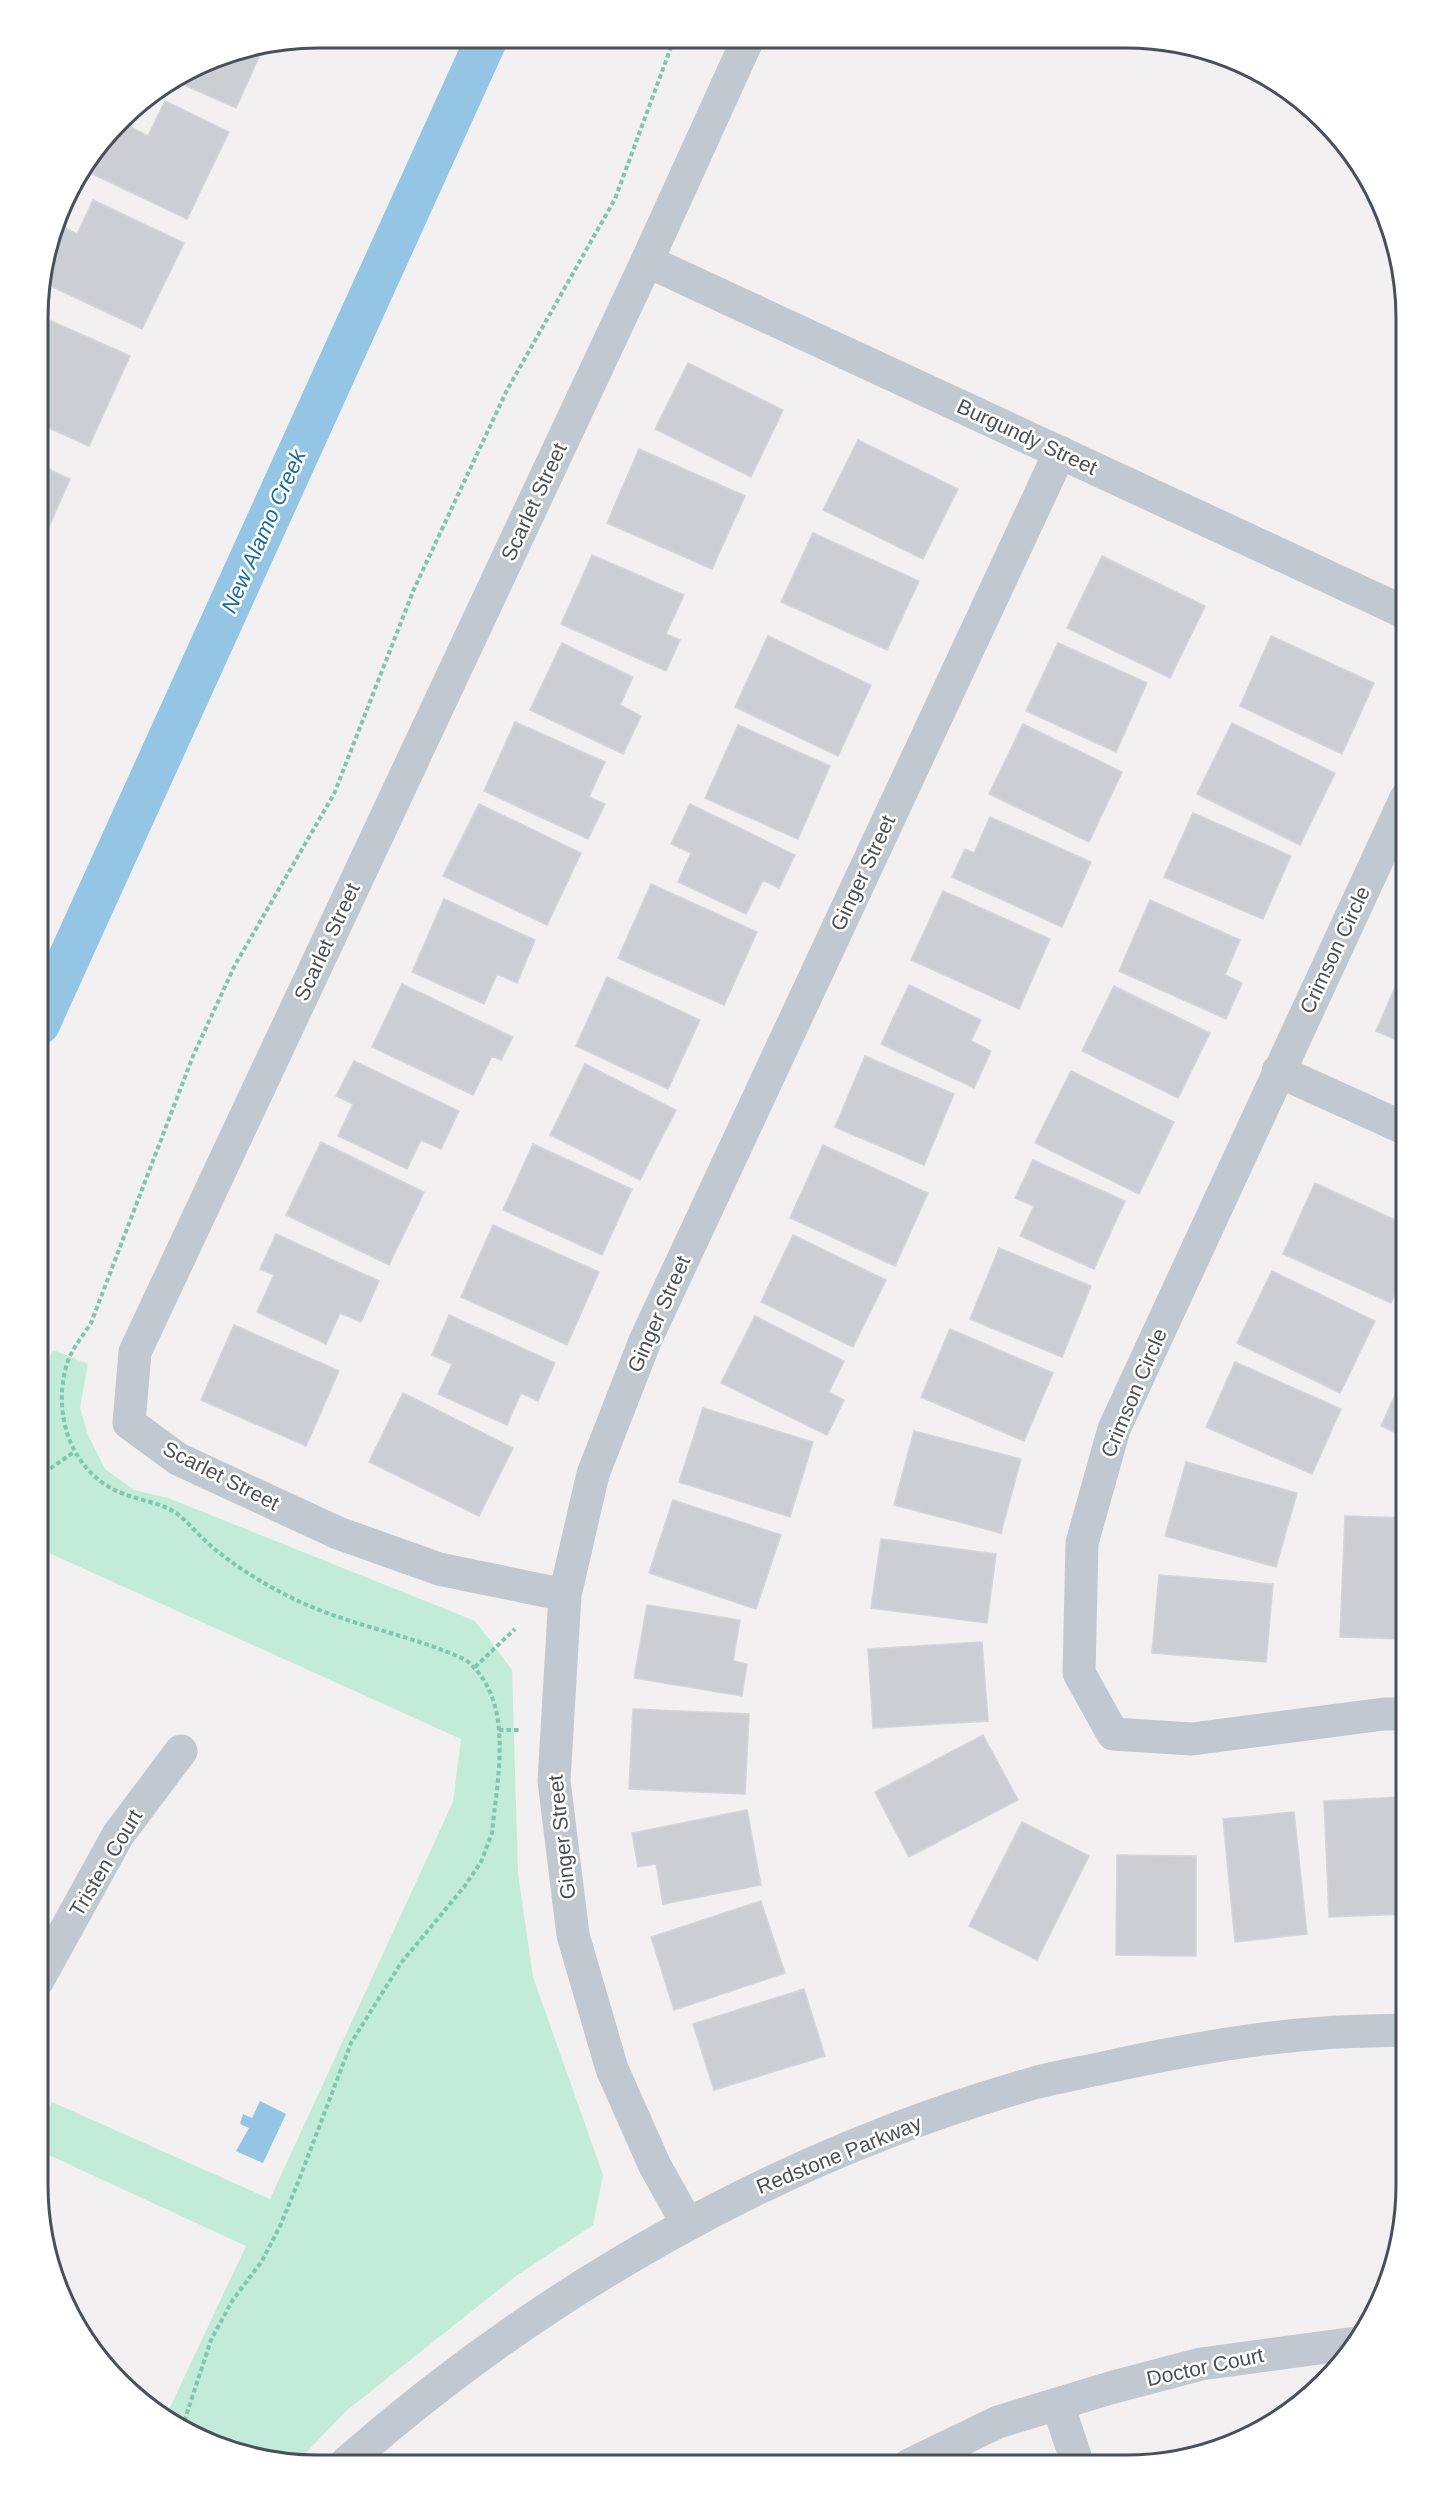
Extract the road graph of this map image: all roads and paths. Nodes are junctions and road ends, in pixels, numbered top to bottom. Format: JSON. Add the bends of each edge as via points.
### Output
{"nodes":[{"id":1,"x":671,"y":48,"type":"edge"},
{"id":2,"x":744,"y":48,"type":"edge"},
{"id":3,"x":647,"y":261,"type":"junction"},
{"id":4,"x":1060,"y":452,"type":"junction"},
{"id":5,"x":1396,"y":608,"type":"edge"},
{"id":6,"x":1396,"y":819,"type":"edge"},
{"id":7,"x":1278,"y":1071,"type":"junction"},
{"id":8,"x":1396,"y":1124,"type":"edge"},
{"id":9,"x":90,"y":1323,"type":"dead end"},
{"id":10,"x":74,"y":1452,"type":"dead end"},
{"id":11,"x":48,"y":1470,"type":"edge"},
{"id":12,"x":173,"y":1511,"type":"dead end"},
{"id":13,"x":565,"y":1594,"type":"junction"},
{"id":14,"x":515,"y":1629,"type":"dead end"},
{"id":15,"x":475,"y":1667,"type":"junction"},
{"id":16,"x":1396,"y":1714,"type":"edge"},
{"id":17,"x":499,"y":1730,"type":"junction"},
{"id":18,"x":519,"y":1730,"type":"dead end"},
{"id":19,"x":181,"y":1751,"type":"dead end"},
{"id":20,"x":48,"y":1962,"type":"edge"},
{"id":21,"x":1396,"y":2030,"type":"edge"},
{"id":22,"x":687,"y":2223,"type":"junction"},
{"id":23,"x":1344,"y":2345,"type":"edge"},
{"id":24,"x":1058,"y":2405,"type":"junction"},
{"id":25,"x":184,"y":2420,"type":"edge"},
{"id":26,"x":355,"y":2455,"type":"edge"},
{"id":27,"x":930,"y":2455,"type":"edge"},
{"id":28,"x":1075,"y":2455,"type":"edge"}],
"edges":[{"from":1,"to":9,"type":"path","via":[[615,199],[497,411],[414,589],[334,794],[235,965],[193,1056]]},
{"from":2,"to":3,"type":"street","name":"Scarlet Street"},
{"from":3,"to":4,"type":"street","name":"Burgundy Street"},
{"from":3,"to":13,"type":"street","name":"Scarlet Street","via":[[135,1352],[129,1423],[178,1458],[338,1533],[439,1569]]},
{"from":4,"to":5,"type":"street","name":"Burgundy Street"},
{"from":4,"to":13,"type":"street","name":"Ginger Street","via":[[645,1341],[593,1474]]},
{"from":6,"to":7,"type":"street","name":"Crimson Circle"},
{"from":7,"to":8,"type":"street"},
{"from":7,"to":16,"type":"street","name":"Crimson Circle","via":[[1114,1429],[1082,1543],[1079,1673],[1113,1734],[1192,1739]]},
{"from":10,"to":11,"type":"path"},
{"from":12,"to":15,"type":"path","via":[[228,1559],[288,1596],[456,1656]]},
{"from":13,"to":22,"type":"street","name":"Ginger Street","via":[[554,1781],[573,1935],[612,2069]]},
{"from":14,"to":15,"type":"path"},
{"from":15,"to":17,"type":"path","via":[[496,1705]]},
{"from":17,"to":18,"type":"path"},
{"from":17,"to":25,"type":"path","via":[[489,1846],[464,1887],[401,1964],[351,2043],[288,2208],[262,2260],[232,2301],[211,2340]]},
{"from":19,"to":20,"type":"street","name":"Tristen Court","via":[[118,1835]]},
{"from":21,"to":22,"type":"street","name":"Redstone Parkway","via":[[1322,2033],[1171,2053],[1035,2083],[914,2122],[831,2155]]},
{"from":22,"to":26,"type":"street","name":"Redstone Parkway","via":[[543,2311],[403,2413]]},
{"from":23,"to":24,"type":"street","name":"Doctor Court","via":[[1201,2364]]},
{"from":24,"to":27,"type":"street","name":"Doctor Court","via":[[998,2422]]},
{"from":24,"to":28,"type":"street"}]}
